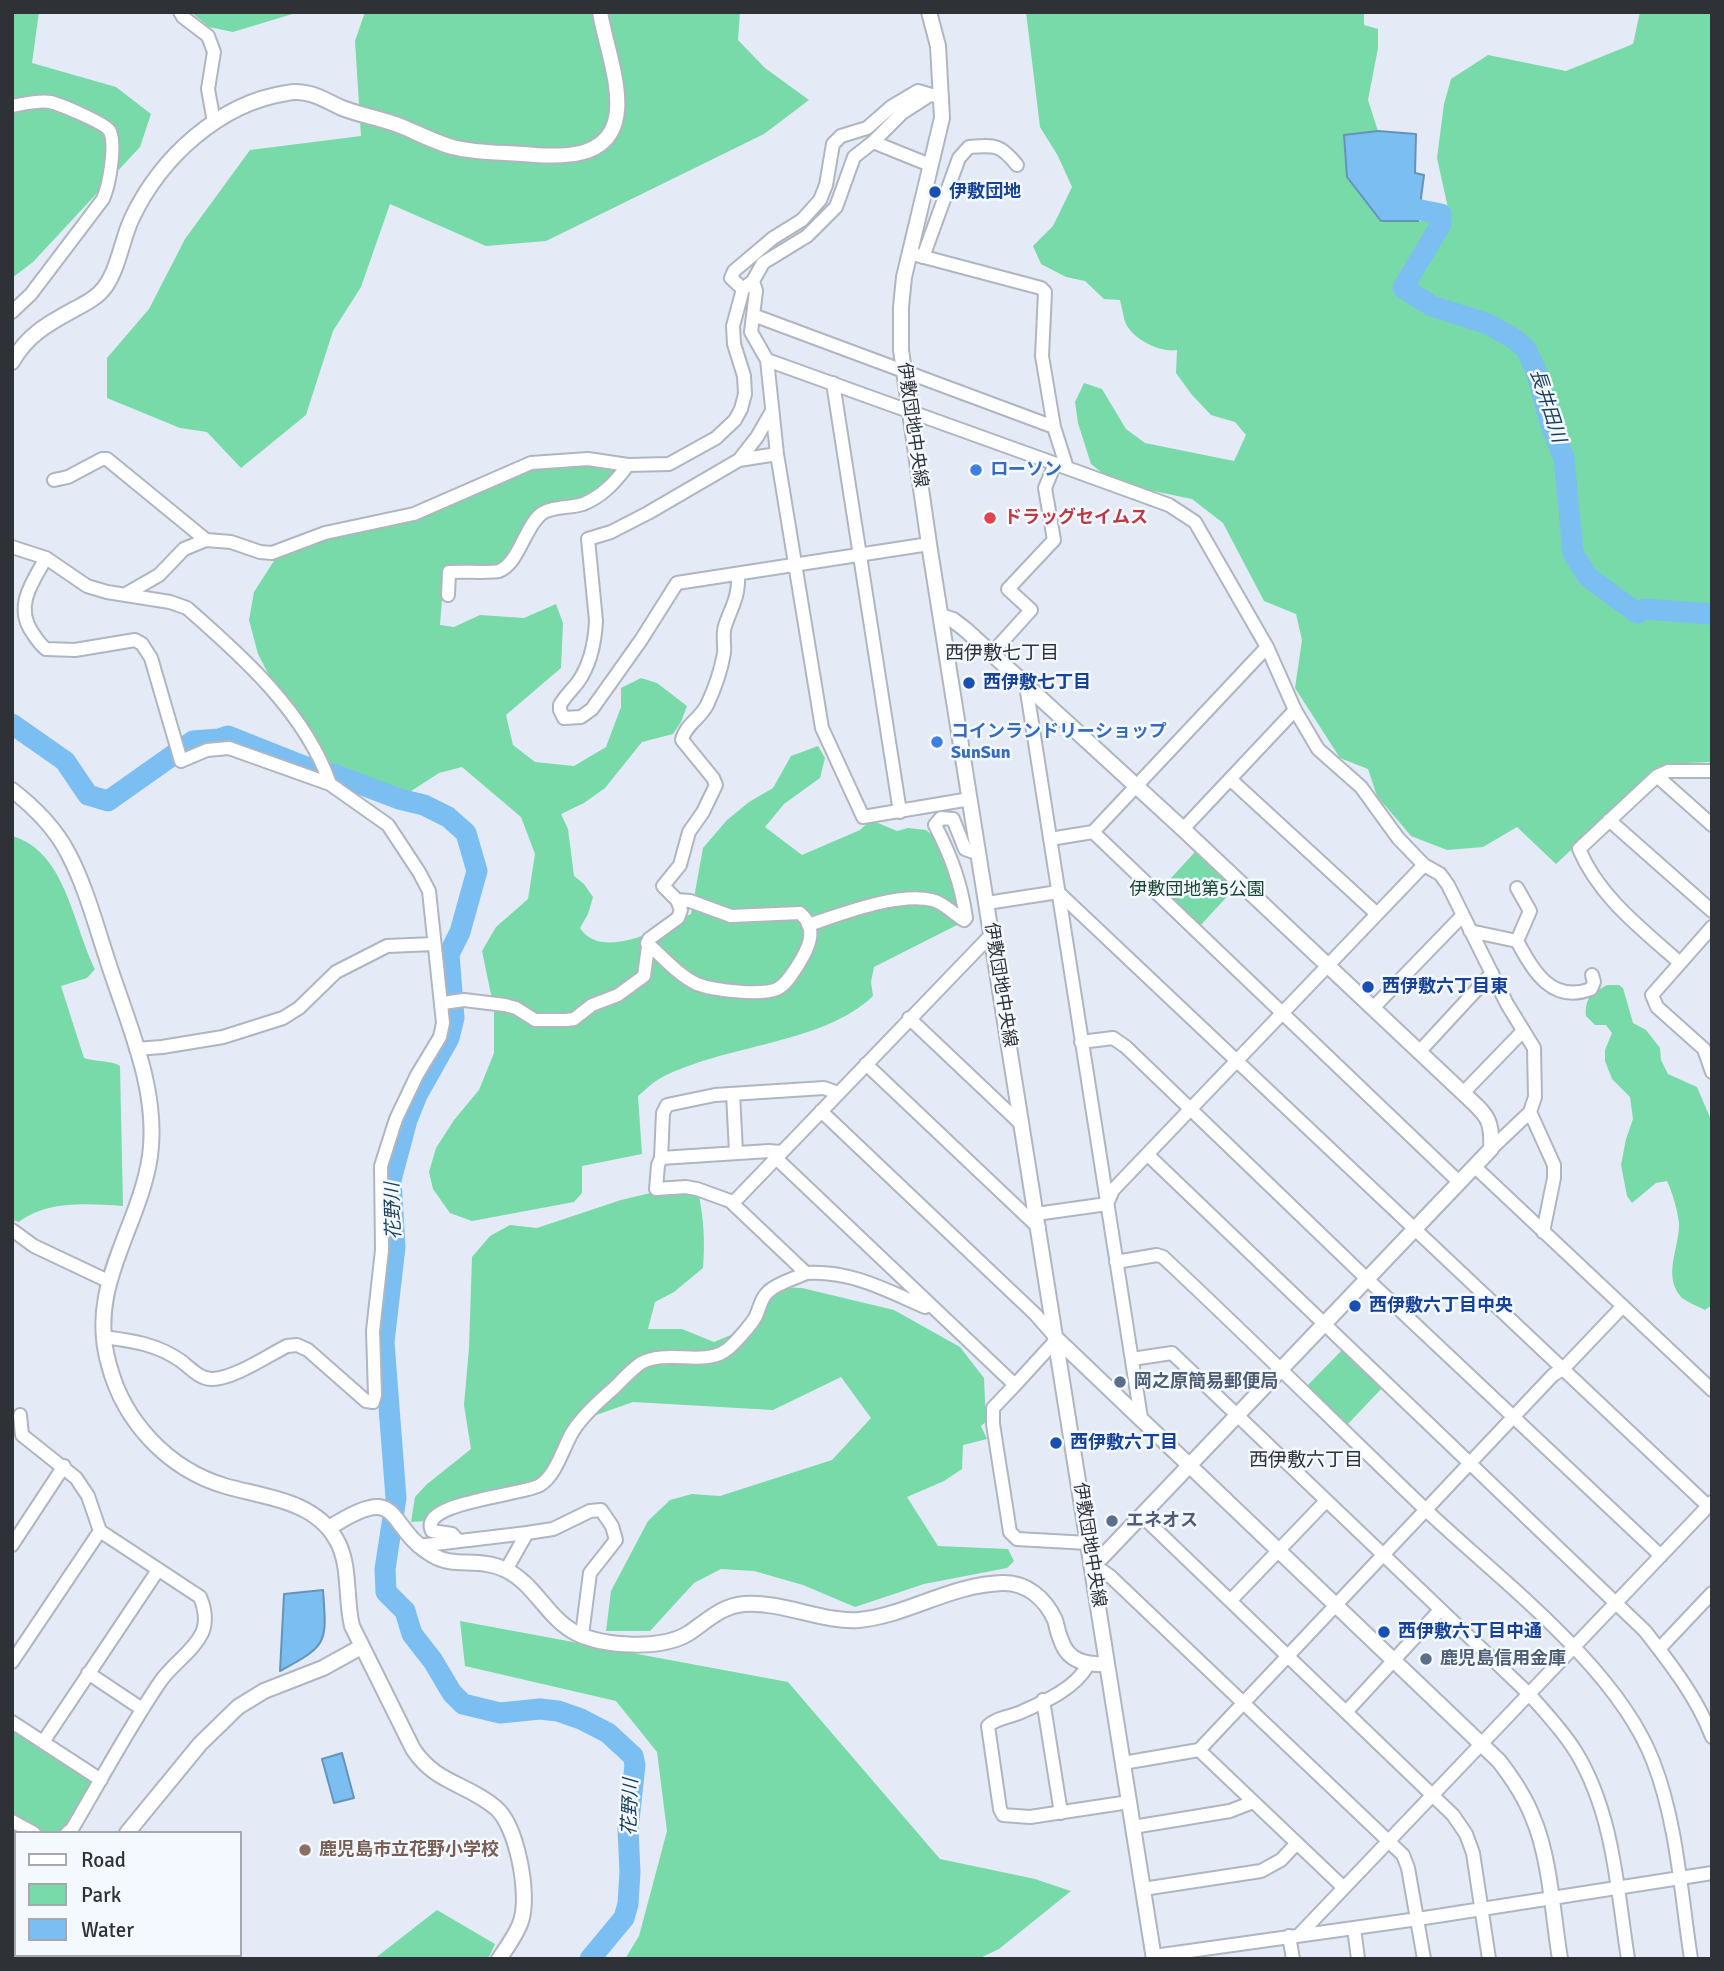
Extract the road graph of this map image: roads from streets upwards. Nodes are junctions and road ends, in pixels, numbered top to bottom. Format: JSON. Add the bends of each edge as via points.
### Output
{"nodes":[{"id":1,"x":180,"y":12,"type":"edge"},
{"id":2,"x":600,"y":12,"type":"edge"},
{"id":3,"x":929,"y":12,"type":"edge"},
{"id":4,"x":936,"y":97,"type":"junction"},
{"id":5,"x":12,"y":106,"type":"edge"},
{"id":6,"x":214,"y":122,"type":"junction"},
{"id":7,"x":873,"y":142,"type":"junction"},
{"id":8,"x":930,"y":165,"type":"junction"},
{"id":9,"x":1017,"y":165,"type":"dead end"},
{"id":10,"x":916,"y":255,"type":"junction"},
{"id":11,"x":748,"y":285,"type":"junction"},
{"id":12,"x":12,"y":312,"type":"edge"},
{"id":13,"x":753,"y":315,"type":"junction"},
{"id":14,"x":768,"y":359,"type":"junction"},
{"id":15,"x":12,"y":362,"type":"edge"},
{"id":16,"x":904,"y":372,"type":"junction"},
{"id":17,"x":833,"y":383,"type":"junction"},
{"id":18,"x":772,"y":411,"type":"junction"},
{"id":19,"x":909,"y":411,"type":"junction"},
{"id":20,"x":1054,"y":427,"type":"junction"},
{"id":21,"x":778,"y":454,"type":"junction"},
{"id":22,"x":739,"y":460,"type":"junction"},
{"id":23,"x":628,"y":465,"type":"junction"},
{"id":24,"x":1061,"y":466,"type":"junction"},
{"id":25,"x":54,"y":480,"type":"dead end"},
{"id":26,"x":206,"y":540,"type":"junction"},
{"id":27,"x":929,"y":544,"type":"junction"},
{"id":28,"x":12,"y":547,"type":"edge"},
{"id":29,"x":859,"y":557,"type":"junction"},
{"id":30,"x":46,"y":558,"type":"junction"},
{"id":31,"x":795,"y":566,"type":"junction"},
{"id":32,"x":738,"y":574,"type":"junction"},
{"id":33,"x":126,"y":594,"type":"junction"},
{"id":34,"x":447,"y":595,"type":"dead end"},
{"id":35,"x":942,"y":616,"type":"junction"},
{"id":36,"x":1267,"y":647,"type":"junction"},
{"id":37,"x":992,"y":653,"type":"junction"},
{"id":38,"x":1026,"y":685,"type":"junction"},
{"id":39,"x":1295,"y":710,"type":"junction"},
{"id":40,"x":1712,"y":771,"type":"edge"},
{"id":41,"x":1657,"y":776,"type":"junction"},
{"id":42,"x":1230,"y":779,"type":"junction"},
{"id":43,"x":330,"y":784,"type":"junction"},
{"id":44,"x":1136,"y":787,"type":"junction"},
{"id":45,"x":12,"y":790,"type":"edge"},
{"id":46,"x":970,"y":799,"type":"junction"},
{"id":47,"x":900,"y":812,"type":"junction"},
{"id":48,"x":1609,"y":820,"type":"junction"},
{"id":49,"x":1712,"y":825,"type":"edge"},
{"id":50,"x":1183,"y":829,"type":"junction"},
{"id":51,"x":1093,"y":832,"type":"junction"},
{"id":52,"x":1050,"y":839,"type":"junction"},
{"id":53,"x":979,"y":854,"type":"junction"},
{"id":54,"x":1424,"y":865,"type":"junction"},
{"id":55,"x":1517,"y":888,"type":"dead end"},
{"id":56,"x":1058,"y":892,"type":"junction"},
{"id":57,"x":677,"y":900,"type":"junction"},
{"id":58,"x":987,"y":903,"type":"junction"},
{"id":59,"x":1712,"y":911,"type":"edge"},
{"id":60,"x":1377,"y":914,"type":"junction"},
{"id":61,"x":1463,"y":915,"type":"junction"},
{"id":62,"x":808,"y":925,"type":"junction"},
{"id":63,"x":1712,"y":927,"type":"edge"},
{"id":64,"x":1471,"y":931,"type":"junction"},
{"id":65,"x":992,"y":934,"type":"junction"},
{"id":66,"x":1517,"y":941,"type":"junction"},
{"id":67,"x":647,"y":943,"type":"junction"},
{"id":68,"x":434,"y":944,"type":"junction"},
{"id":69,"x":1680,"y":963,"type":"junction"},
{"id":70,"x":1328,"y":965,"type":"junction"},
{"id":71,"x":1492,"y":973,"type":"junction"},
{"id":72,"x":1592,"y":975,"type":"dead end"},
{"id":73,"x":443,"y":1003,"type":"junction"},
{"id":74,"x":1373,"y":1008,"type":"junction"},
{"id":75,"x":1282,"y":1013,"type":"junction"},
{"id":76,"x":909,"y":1018,"type":"junction"},
{"id":77,"x":1522,"y":1031,"type":"junction"},
{"id":78,"x":1081,"y":1042,"type":"junction"},
{"id":79,"x":1708,"y":1045,"type":"edge"},
{"id":80,"x":136,"y":1049,"type":"junction"},
{"id":81,"x":1419,"y":1052,"type":"junction"},
{"id":82,"x":1238,"y":1061,"type":"junction"},
{"id":83,"x":866,"y":1064,"type":"junction"},
{"id":84,"x":1712,"y":1072,"type":"edge"},
{"id":85,"x":838,"y":1093,"type":"junction"},
{"id":86,"x":1463,"y":1093,"type":"junction"},
{"id":87,"x":733,"y":1094,"type":"junction"},
{"id":88,"x":1191,"y":1110,"type":"junction"},
{"id":89,"x":821,"y":1111,"type":"junction"},
{"id":90,"x":1530,"y":1112,"type":"junction"},
{"id":91,"x":1022,"y":1125,"type":"junction"},
{"id":92,"x":1491,"y":1149,"type":"junction"},
{"id":93,"x":736,"y":1152,"type":"junction"},
{"id":94,"x":1148,"y":1154,"type":"junction"},
{"id":95,"x":779,"y":1155,"type":"junction"},
{"id":96,"x":661,"y":1158,"type":"junction"},
{"id":97,"x":1474,"y":1166,"type":"junction"},
{"id":98,"x":1459,"y":1182,"type":"junction"},
{"id":99,"x":733,"y":1203,"type":"junction"},
{"id":100,"x":1107,"y":1204,"type":"junction"},
{"id":101,"x":1037,"y":1221,"type":"junction"},
{"id":102,"x":12,"y":1230,"type":"edge"},
{"id":103,"x":1413,"y":1230,"type":"junction"},
{"id":104,"x":1543,"y":1232,"type":"junction"},
{"id":105,"x":1116,"y":1262,"type":"junction"},
{"id":106,"x":806,"y":1273,"type":"junction"},
{"id":107,"x":1367,"y":1279,"type":"junction"},
{"id":108,"x":108,"y":1281,"type":"junction"},
{"id":109,"x":1623,"y":1306,"type":"junction"},
{"id":110,"x":934,"y":1311,"type":"junction"},
{"id":111,"x":1325,"y":1324,"type":"junction"},
{"id":112,"x":104,"y":1337,"type":"junction"},
{"id":113,"x":1057,"y":1339,"type":"junction"},
{"id":114,"x":1132,"y":1359,"type":"junction"},
{"id":115,"x":1282,"y":1369,"type":"junction"},
{"id":116,"x":1563,"y":1369,"type":"junction"},
{"id":117,"x":1015,"y":1385,"type":"junction"},
{"id":118,"x":1712,"y":1390,"type":"edge"},
{"id":119,"x":16,"y":1413,"type":"edge"},
{"id":120,"x":1237,"y":1416,"type":"junction"},
{"id":121,"x":1514,"y":1417,"type":"junction"},
{"id":122,"x":1141,"y":1418,"type":"junction"},
{"id":123,"x":12,"y":1427,"type":"edge"},
{"id":124,"x":1471,"y":1463,"type":"junction"},
{"id":125,"x":64,"y":1466,"type":"junction"},
{"id":126,"x":1191,"y":1466,"type":"junction"},
{"id":127,"x":1326,"y":1501,"type":"junction"},
{"id":128,"x":1710,"y":1504,"type":"edge"},
{"id":129,"x":1427,"y":1510,"type":"junction"},
{"id":130,"x":1142,"y":1516,"type":"junction"},
{"id":131,"x":328,"y":1528,"type":"junction"},
{"id":132,"x":100,"y":1531,"type":"junction"},
{"id":133,"x":527,"y":1533,"type":"junction"},
{"id":134,"x":458,"y":1541,"type":"junction"},
{"id":135,"x":1088,"y":1543,"type":"junction"},
{"id":136,"x":12,"y":1545,"type":"edge"},
{"id":137,"x":418,"y":1546,"type":"junction"},
{"id":138,"x":1279,"y":1550,"type":"junction"},
{"id":139,"x":1383,"y":1556,"type":"junction"},
{"id":140,"x":1661,"y":1556,"type":"junction"},
{"id":141,"x":1091,"y":1563,"type":"junction"},
{"id":142,"x":158,"y":1570,"type":"junction"},
{"id":143,"x":506,"y":1570,"type":"junction"},
{"id":144,"x":1712,"y":1593,"type":"edge"},
{"id":145,"x":1231,"y":1600,"type":"junction"},
{"id":146,"x":1617,"y":1602,"type":"junction"},
{"id":147,"x":1336,"y":1605,"type":"junction"},
{"id":148,"x":1440,"y":1610,"type":"junction"},
{"id":149,"x":582,"y":1635,"type":"junction"},
{"id":150,"x":361,"y":1647,"type":"junction"},
{"id":151,"x":1574,"y":1647,"type":"junction"},
{"id":152,"x":1659,"y":1649,"type":"junction"},
{"id":153,"x":1289,"y":1656,"type":"junction"},
{"id":154,"x":1394,"y":1660,"type":"junction"},
{"id":155,"x":12,"y":1662,"type":"edge"},
{"id":156,"x":1107,"y":1664,"type":"junction"},
{"id":157,"x":1088,"y":1665,"type":"junction"},
{"id":158,"x":88,"y":1674,"type":"junction"},
{"id":159,"x":1529,"y":1694,"type":"junction"},
{"id":160,"x":1043,"y":1700,"type":"junction"},
{"id":161,"x":1243,"y":1704,"type":"junction"},
{"id":162,"x":142,"y":1710,"type":"junction"},
{"id":163,"x":1347,"y":1711,"type":"junction"},
{"id":164,"x":12,"y":1722,"type":"edge"},
{"id":165,"x":1710,"y":1730,"type":"edge"},
{"id":166,"x":43,"y":1742,"type":"junction"},
{"id":167,"x":1483,"y":1743,"type":"junction"},
{"id":168,"x":1199,"y":1750,"type":"junction"},
{"id":169,"x":1123,"y":1763,"type":"junction"},
{"id":170,"x":101,"y":1780,"type":"junction"},
{"id":171,"x":1434,"y":1794,"type":"junction"},
{"id":172,"x":1129,"y":1802,"type":"junction"},
{"id":173,"x":1253,"y":1802,"type":"junction"},
{"id":174,"x":1061,"y":1812,"type":"junction"},
{"id":175,"x":12,"y":1821,"type":"edge"},
{"id":176,"x":1133,"y":1827,"type":"junction"},
{"id":177,"x":30,"y":1831,"type":"edge"},
{"id":178,"x":70,"y":1831,"type":"edge"},
{"id":179,"x":129,"y":1831,"type":"edge"},
{"id":180,"x":1390,"y":1840,"type":"junction"},
{"id":181,"x":1297,"y":1843,"type":"junction"},
{"id":182,"x":1712,"y":1873,"type":"edge"},
{"id":183,"x":1678,"y":1878,"type":"junction"},
{"id":184,"x":1344,"y":1888,"type":"junction"},
{"id":185,"x":1617,"y":1888,"type":"junction"},
{"id":186,"x":1143,"y":1889,"type":"junction"},
{"id":187,"x":1551,"y":1899,"type":"junction"},
{"id":188,"x":1481,"y":1909,"type":"junction"},
{"id":189,"x":1418,"y":1919,"type":"junction"},
{"id":190,"x":1354,"y":1928,"type":"junction"},
{"id":191,"x":1294,"y":1936,"type":"junction"},
{"id":192,"x":1225,"y":1952,"type":"edge"},
{"id":193,"x":1154,"y":1957,"type":"edge"},
{"id":194,"x":499,"y":1959,"type":"edge"},
{"id":195,"x":1293,"y":1959,"type":"edge"},
{"id":196,"x":1358,"y":1959,"type":"edge"},
{"id":197,"x":1424,"y":1959,"type":"edge"},
{"id":198,"x":1489,"y":1959,"type":"edge"},
{"id":199,"x":1560,"y":1959,"type":"edge"},
{"id":200,"x":1628,"y":1959,"type":"edge"},
{"id":201,"x":1691,"y":1959,"type":"edge"}],
"edges":[{"from":1,"to":6,"type":"street","via":[[208,36],[214,52],[208,89]]},
{"from":2,"to":6,"type":"street","via":[[617,97],[615,123],[604,142],[572,157],[461,149],[309,93],[274,95],[242,105]]},
{"from":3,"to":4,"type":"street","name":"伊敷団地中央線","via":[[938,46]]},
{"from":4,"to":7,"type":"street","via":[[902,113]]},
{"from":4,"to":8,"type":"street","name":"伊敷団地中央線","via":[[942,118]]},
{"from":4,"to":11,"type":"street","via":[[918,92],[867,128],[841,136],[833,144],[820,200],[802,220],[734,271],[731,278]]},
{"from":5,"to":12,"type":"street","via":[[51,102],[102,124],[112,137],[112,148],[103,199],[31,294]]},
{"from":6,"to":15,"type":"street","via":[[177,155],[149,189],[105,287],[37,331]]},
{"from":7,"to":8,"type":"street"},
{"from":7,"to":11,"type":"street","via":[[854,157],[836,207],[817,228],[763,263]]},
{"from":8,"to":10,"type":"street","name":"伊敷団地中央線"},
{"from":9,"to":10,"type":"street","via":[[1004,148],[969,147],[959,158]]},
{"from":10,"to":16,"type":"street","name":"伊敷団地中央線","via":[[901,307]]},
{"from":10,"to":20,"type":"street","via":[[1045,292],[1042,356]]},
{"from":11,"to":13,"type":"street","via":[[756,291]]},
{"from":11,"to":23,"type":"street","via":[[733,326],[745,394],[735,420],[716,438],[669,464]]},
{"from":13,"to":14,"type":"street","via":[[751,332]]},
{"from":13,"to":16,"type":"street"},
{"from":14,"to":17,"type":"street"},
{"from":14,"to":18,"type":"street"},
{"from":16,"to":19,"type":"street","name":"伊敷団地中央線"},
{"from":16,"to":20,"type":"street"},
{"from":17,"to":19,"type":"street"},
{"from":17,"to":29,"type":"street"},
{"from":18,"to":21,"type":"street"},
{"from":18,"to":22,"type":"street"},
{"from":19,"to":24,"type":"street"},
{"from":19,"to":27,"type":"street","name":"伊敷団地中央線"},
{"from":20,"to":24,"type":"street"},
{"from":21,"to":22,"type":"street"},
{"from":21,"to":31,"type":"street"},
{"from":22,"to":32,"type":"street","via":[[648,513],[588,539],[595,634],[582,676],[560,705],[562,716],[581,717],[592,709],[677,583]]},
{"from":23,"to":26,"type":"street","via":[[588,459],[531,463],[414,514],[325,533],[272,553]]},
{"from":23,"to":34,"type":"street","via":[[593,499],[544,512],[499,571],[449,572]]},
{"from":24,"to":36,"type":"street","via":[[1169,505],[1195,522]]},
{"from":24,"to":37,"type":"street","via":[[1045,488],[1054,540],[1008,589],[1031,610]]},
{"from":25,"to":26,"type":"street","via":[[107,459]]},
{"from":26,"to":33,"type":"street","via":[[184,549],[159,575]]},
{"from":27,"to":29,"type":"street"},
{"from":27,"to":35,"type":"street","name":"伊敷団地中央線"},
{"from":28,"to":30,"type":"street"},
{"from":29,"to":31,"type":"street"},
{"from":29,"to":47,"type":"street"},
{"from":30,"to":33,"type":"street","via":[[87,586]]},
{"from":30,"to":43,"type":"street","via":[[23,609],[42,647],[75,650],[135,640],[142,644],[151,658],[181,761],[207,750],[229,748]]},
{"from":31,"to":32,"type":"street"},
{"from":31,"to":47,"type":"street","via":[[822,728],[863,817]]},
{"from":32,"to":57,"type":"street","via":[[739,591],[725,627],[724,653],[712,693],[682,740],[716,785],[689,832],[680,865],[663,886]]},
{"from":33,"to":43,"type":"street","via":[[187,608],[270,687],[308,737]]},
{"from":35,"to":37,"type":"street"},
{"from":35,"to":46,"type":"street","name":"伊敷団地中央線"},
{"from":36,"to":39,"type":"street"},
{"from":36,"to":44,"type":"street"},
{"from":37,"to":38,"type":"street"},
{"from":38,"to":44,"type":"street"},
{"from":38,"to":52,"type":"street"},
{"from":39,"to":42,"type":"street"},
{"from":39,"to":54,"type":"street","via":[[1318,749],[1361,788],[1392,832]]},
{"from":40,"to":41,"type":"street","via":[[1668,771]]},
{"from":41,"to":48,"type":"street"},
{"from":41,"to":49,"type":"street"},
{"from":42,"to":50,"type":"street"},
{"from":42,"to":60,"type":"street"},
{"from":43,"to":68,"type":"street","via":[[388,825],[419,872],[432,900]]},
{"from":44,"to":50,"type":"street"},
{"from":44,"to":51,"type":"street"},
{"from":45,"to":80,"type":"street","via":[[43,818],[68,852]]},
{"from":46,"to":47,"type":"street"},
{"from":46,"to":53,"type":"street","name":"伊敷団地中央線"},
{"from":48,"to":59,"type":"street"},
{"from":48,"to":69,"type":"street","via":[[1578,849],[1587,868],[1616,906]]},
{"from":50,"to":70,"type":"street"},
{"from":51,"to":52,"type":"street"},
{"from":51,"to":75,"type":"street"},
{"from":52,"to":56,"type":"street"},
{"from":53,"to":58,"type":"street","name":"伊敷団地中央線"},
{"from":53,"to":62,"type":"street","via":[[965,849],[953,819],[936,821],[960,883],[964,920],[943,904],[926,899],[880,902]]},
{"from":54,"to":60,"type":"street"},
{"from":54,"to":61,"type":"street","via":[[1440,874]]},
{"from":55,"to":66,"type":"street","via":[[1530,911]]},
{"from":56,"to":58,"type":"street"},
{"from":56,"to":78,"type":"street"},
{"from":56,"to":82,"type":"street"},
{"from":57,"to":62,"type":"street","via":[[731,916],[800,913]]},
{"from":57,"to":67,"type":"street","via":[[678,918]]},
{"from":58,"to":65,"type":"street","name":"伊敷団地中央線"},
{"from":60,"to":70,"type":"street"},
{"from":61,"to":64,"type":"street"},
{"from":61,"to":74,"type":"street"},
{"from":62,"to":67,"type":"street","via":[[810,947],[784,984],[769,991],[699,985]]},
{"from":63,"to":69,"type":"street"},
{"from":64,"to":66,"type":"street"},
{"from":64,"to":71,"type":"street"},
{"from":65,"to":76,"type":"street"},
{"from":65,"to":91,"type":"street","name":"伊敷団地中央線"},
{"from":66,"to":72,"type":"street","via":[[1535,974],[1550,986],[1580,993],[1591,989]]},
{"from":67,"to":73,"type":"street","via":[[646,970],[640,981],[574,1018],[536,1020],[505,1005]]},
{"from":68,"to":73,"type":"street"},
{"from":68,"to":80,"type":"street","via":[[387,946],[336,972],[283,1018],[223,1037]]},
{"from":69,"to":79,"type":"street","via":[[1652,995],[1657,1007]]},
{"from":70,"to":74,"type":"street"},
{"from":70,"to":75,"type":"street"},
{"from":71,"to":77,"type":"street"},
{"from":71,"to":81,"type":"street"},
{"from":73,"to":112,"type":"street","via":[[440,1037],[396,1119],[381,1166],[382,1250],[373,1331],[373,1402],[297,1345],[215,1379],[201,1376],[167,1352],[141,1342]]},
{"from":74,"to":81,"type":"street"},
{"from":75,"to":82,"type":"street"},
{"from":75,"to":98,"type":"street"},
{"from":76,"to":83,"type":"street"},
{"from":76,"to":91,"type":"street"},
{"from":77,"to":86,"type":"street"},
{"from":77,"to":90,"type":"street","via":[[1534,1048],[1536,1068]]},
{"from":78,"to":88,"type":"street","via":[[1113,1038],[1126,1046]]},
{"from":78,"to":100,"type":"street"},
{"from":79,"to":84,"type":"street"},
{"from":80,"to":108,"type":"street","via":[[150,1105],[150,1155]]},
{"from":81,"to":86,"type":"street"},
{"from":82,"to":88,"type":"street"},
{"from":82,"to":103,"type":"street"},
{"from":83,"to":85,"type":"street"},
{"from":83,"to":101,"type":"street"},
{"from":85,"to":87,"type":"street","via":[[824,1088]]},
{"from":85,"to":89,"type":"street"},
{"from":86,"to":92,"type":"street","via":[[1485,1114],[1492,1128]]},
{"from":87,"to":93,"type":"street"},
{"from":87,"to":96,"type":"street","via":[[667,1105]]},
{"from":88,"to":94,"type":"street"},
{"from":88,"to":107,"type":"street"},
{"from":89,"to":95,"type":"street"},
{"from":89,"to":113,"type":"street"},
{"from":90,"to":92,"type":"street"},
{"from":90,"to":104,"type":"street","via":[[1554,1165]]},
{"from":91,"to":101,"type":"street","name":"伊敷団地中央線"},
{"from":92,"to":97,"type":"street"},
{"from":93,"to":95,"type":"street"},
{"from":93,"to":96,"type":"street"},
{"from":94,"to":100,"type":"street","via":[[1113,1190]]},
{"from":94,"to":111,"type":"street"},
{"from":95,"to":99,"type":"street"},
{"from":95,"to":110,"type":"street"},
{"from":96,"to":99,"type":"street","via":[[656,1189],[697,1189]]},
{"from":97,"to":98,"type":"street"},
{"from":97,"to":104,"type":"street"},
{"from":98,"to":103,"type":"street"},
{"from":99,"to":106,"type":"street"},
{"from":100,"to":101,"type":"street"},
{"from":100,"to":105,"type":"street"},
{"from":101,"to":113,"type":"street","name":"伊敷団地中央線"},
{"from":102,"to":108,"type":"street","via":[[34,1247]]},
{"from":103,"to":107,"type":"street"},
{"from":103,"to":116,"type":"street"},
{"from":104,"to":109,"type":"street"},
{"from":105,"to":114,"type":"street"},
{"from":105,"to":115,"type":"street","via":[[1163,1257]]},
{"from":106,"to":110,"type":"street","via":[[852,1276]]},
{"from":106,"to":134,"type":"street","via":[[765,1294],[755,1318],[726,1351],[642,1363],[575,1428],[542,1484],[436,1514],[432,1531],[452,1534]]},
{"from":107,"to":111,"type":"street"},
{"from":107,"to":121,"type":"street"},
{"from":108,"to":112,"type":"street"},
{"from":109,"to":116,"type":"street"},
{"from":109,"to":118,"type":"street"},
{"from":110,"to":117,"type":"street"},
{"from":111,"to":115,"type":"street"},
{"from":111,"to":124,"type":"street"},
{"from":112,"to":131,"type":"street","via":[[108,1363],[132,1418],[169,1456],[222,1485],[298,1507]]},
{"from":113,"to":117,"type":"street"},
{"from":113,"to":122,"type":"street"},
{"from":113,"to":135,"type":"street","name":"伊敷団地中央線"},
{"from":114,"to":120,"type":"street","via":[[1172,1353]]},
{"from":114,"to":122,"type":"street"},
{"from":115,"to":120,"type":"street"},
{"from":115,"to":129,"type":"street"},
{"from":116,"to":121,"type":"street"},
{"from":116,"to":128,"type":"street"},
{"from":117,"to":135,"type":"street","via":[[993,1408],[1010,1532],[1017,1539]]},
{"from":119,"to":123,"type":"street"},
{"from":119,"to":125,"type":"street","via":[[22,1435]]},
{"from":120,"to":126,"type":"street"},
{"from":120,"to":127,"type":"street"},
{"from":121,"to":124,"type":"street"},
{"from":121,"to":140,"type":"street"},
{"from":122,"to":126,"type":"street"},
{"from":124,"to":129,"type":"street"},
{"from":124,"to":146,"type":"street"},
{"from":125,"to":132,"type":"street","via":[[88,1496]]},
{"from":125,"to":136,"type":"street"},
{"from":126,"to":130,"type":"street"},
{"from":126,"to":138,"type":"street"},
{"from":127,"to":138,"type":"street"},
{"from":127,"to":139,"type":"street"},
{"from":128,"to":140,"type":"street"},
{"from":129,"to":139,"type":"street"},
{"from":129,"to":151,"type":"street"},
{"from":130,"to":141,"type":"street"},
{"from":130,"to":145,"type":"street"},
{"from":131,"to":137,"type":"street","via":[[353,1513],[383,1507],[399,1519]]},
{"from":131,"to":150,"type":"street","via":[[343,1556],[349,1614]]},
{"from":132,"to":142,"type":"street"},
{"from":132,"to":155,"type":"street"},
{"from":133,"to":134,"type":"street"},
{"from":133,"to":143,"type":"street"},
{"from":133,"to":149,"type":"street","via":[[553,1529],[601,1510],[611,1526],[616,1540],[590,1573]]},
{"from":134,"to":137,"type":"street"},
{"from":135,"to":141,"type":"street","name":"伊敷団地中央線"},
{"from":137,"to":143,"type":"street","via":[[439,1559],[483,1562]]},
{"from":138,"to":145,"type":"street"},
{"from":138,"to":147,"type":"street"},
{"from":139,"to":147,"type":"street"},
{"from":139,"to":148,"type":"street"},
{"from":140,"to":146,"type":"street"},
{"from":141,"to":156,"type":"street","name":"伊敷団地中央線"},
{"from":141,"to":161,"type":"street"},
{"from":142,"to":158,"type":"street"},
{"from":142,"to":162,"type":"street","via":[[200,1597],[205,1608],[204,1631],[167,1672]]},
{"from":143,"to":149,"type":"street"},
{"from":144,"to":152,"type":"street"},
{"from":145,"to":153,"type":"street"},
{"from":146,"to":151,"type":"street"},
{"from":146,"to":152,"type":"street"},
{"from":147,"to":153,"type":"street"},
{"from":147,"to":154,"type":"street"},
{"from":148,"to":154,"type":"street"},
{"from":148,"to":159,"type":"street"},
{"from":149,"to":157,"type":"street","via":[[604,1643],[677,1639],[722,1609],[743,1604],[855,1621],[960,1589],[1002,1583],[1034,1592],[1055,1620],[1067,1652]]},
{"from":150,"to":179,"type":"street","via":[[238,1707],[200,1744]]},
{"from":150,"to":194,"type":"street","via":[[421,1762],[495,1807],[510,1829],[525,1904],[521,1922]]},
{"from":151,"to":159,"type":"street"},
{"from":151,"to":183,"type":"street","via":[[1610,1690],[1653,1760],[1672,1825]]},
{"from":152,"to":165,"type":"street"},
{"from":153,"to":161,"type":"street"},
{"from":153,"to":163,"type":"street"},
{"from":154,"to":163,"type":"street"},
{"from":154,"to":167,"type":"street"},
{"from":156,"to":157,"type":"street"},
{"from":156,"to":169,"type":"street","name":"伊敷団地中央線"},
{"from":157,"to":160,"type":"street","via":[[1076,1683]]},
{"from":158,"to":162,"type":"street"},
{"from":158,"to":166,"type":"street"},
{"from":159,"to":167,"type":"street"},
{"from":159,"to":185,"type":"street","via":[[1564,1734],[1590,1778],[1611,1844]]},
{"from":160,"to":174,"type":"street"},
{"from":160,"to":174,"type":"street","via":[[992,1722],[988,1732],[1003,1815]]},
{"from":161,"to":168,"type":"street"},
{"from":161,"to":180,"type":"street"},
{"from":162,"to":170,"type":"street"},
{"from":163,"to":171,"type":"street"},
{"from":164,"to":166,"type":"street"},
{"from":166,"to":170,"type":"street"},
{"from":167,"to":171,"type":"street"},
{"from":167,"to":187,"type":"street","via":[[1512,1778],[1535,1821]]},
{"from":168,"to":169,"type":"street"},
{"from":168,"to":173,"type":"street"},
{"from":169,"to":172,"type":"street","name":"伊敷団地中央線"},
{"from":170,"to":178,"type":"street"},
{"from":171,"to":180,"type":"street"},
{"from":171,"to":188,"type":"street","via":[[1466,1834]]},
{"from":172,"to":174,"type":"street"},
{"from":172,"to":176,"type":"street","name":"伊敷団地中央線"},
{"from":173,"to":176,"type":"street","via":[[1230,1811]]},
{"from":173,"to":181,"type":"street"},
{"from":175,"to":177,"type":"street"},
{"from":176,"to":186,"type":"street","name":"伊敷団地中央線"},
{"from":180,"to":184,"type":"street"},
{"from":180,"to":189,"type":"street","via":[[1408,1868]]},
{"from":181,"to":184,"type":"street"},
{"from":181,"to":186,"type":"street","via":[[1261,1871]]},
{"from":182,"to":183,"type":"street"},
{"from":183,"to":185,"type":"street"},
{"from":183,"to":201,"type":"street"},
{"from":184,"to":191,"type":"street"},
{"from":185,"to":187,"type":"street"},
{"from":185,"to":200,"type":"street"},
{"from":186,"to":193,"type":"street","name":"伊敷団地中央線"},
{"from":187,"to":188,"type":"street"},
{"from":187,"to":199,"type":"street"},
{"from":188,"to":189,"type":"street"},
{"from":188,"to":198,"type":"street"},
{"from":189,"to":190,"type":"street"},
{"from":189,"to":197,"type":"street"},
{"from":190,"to":191,"type":"street"},
{"from":190,"to":196,"type":"street"},
{"from":191,"to":192,"type":"street"},
{"from":191,"to":195,"type":"street"},
{"from":192,"to":193,"type":"street"}]}
